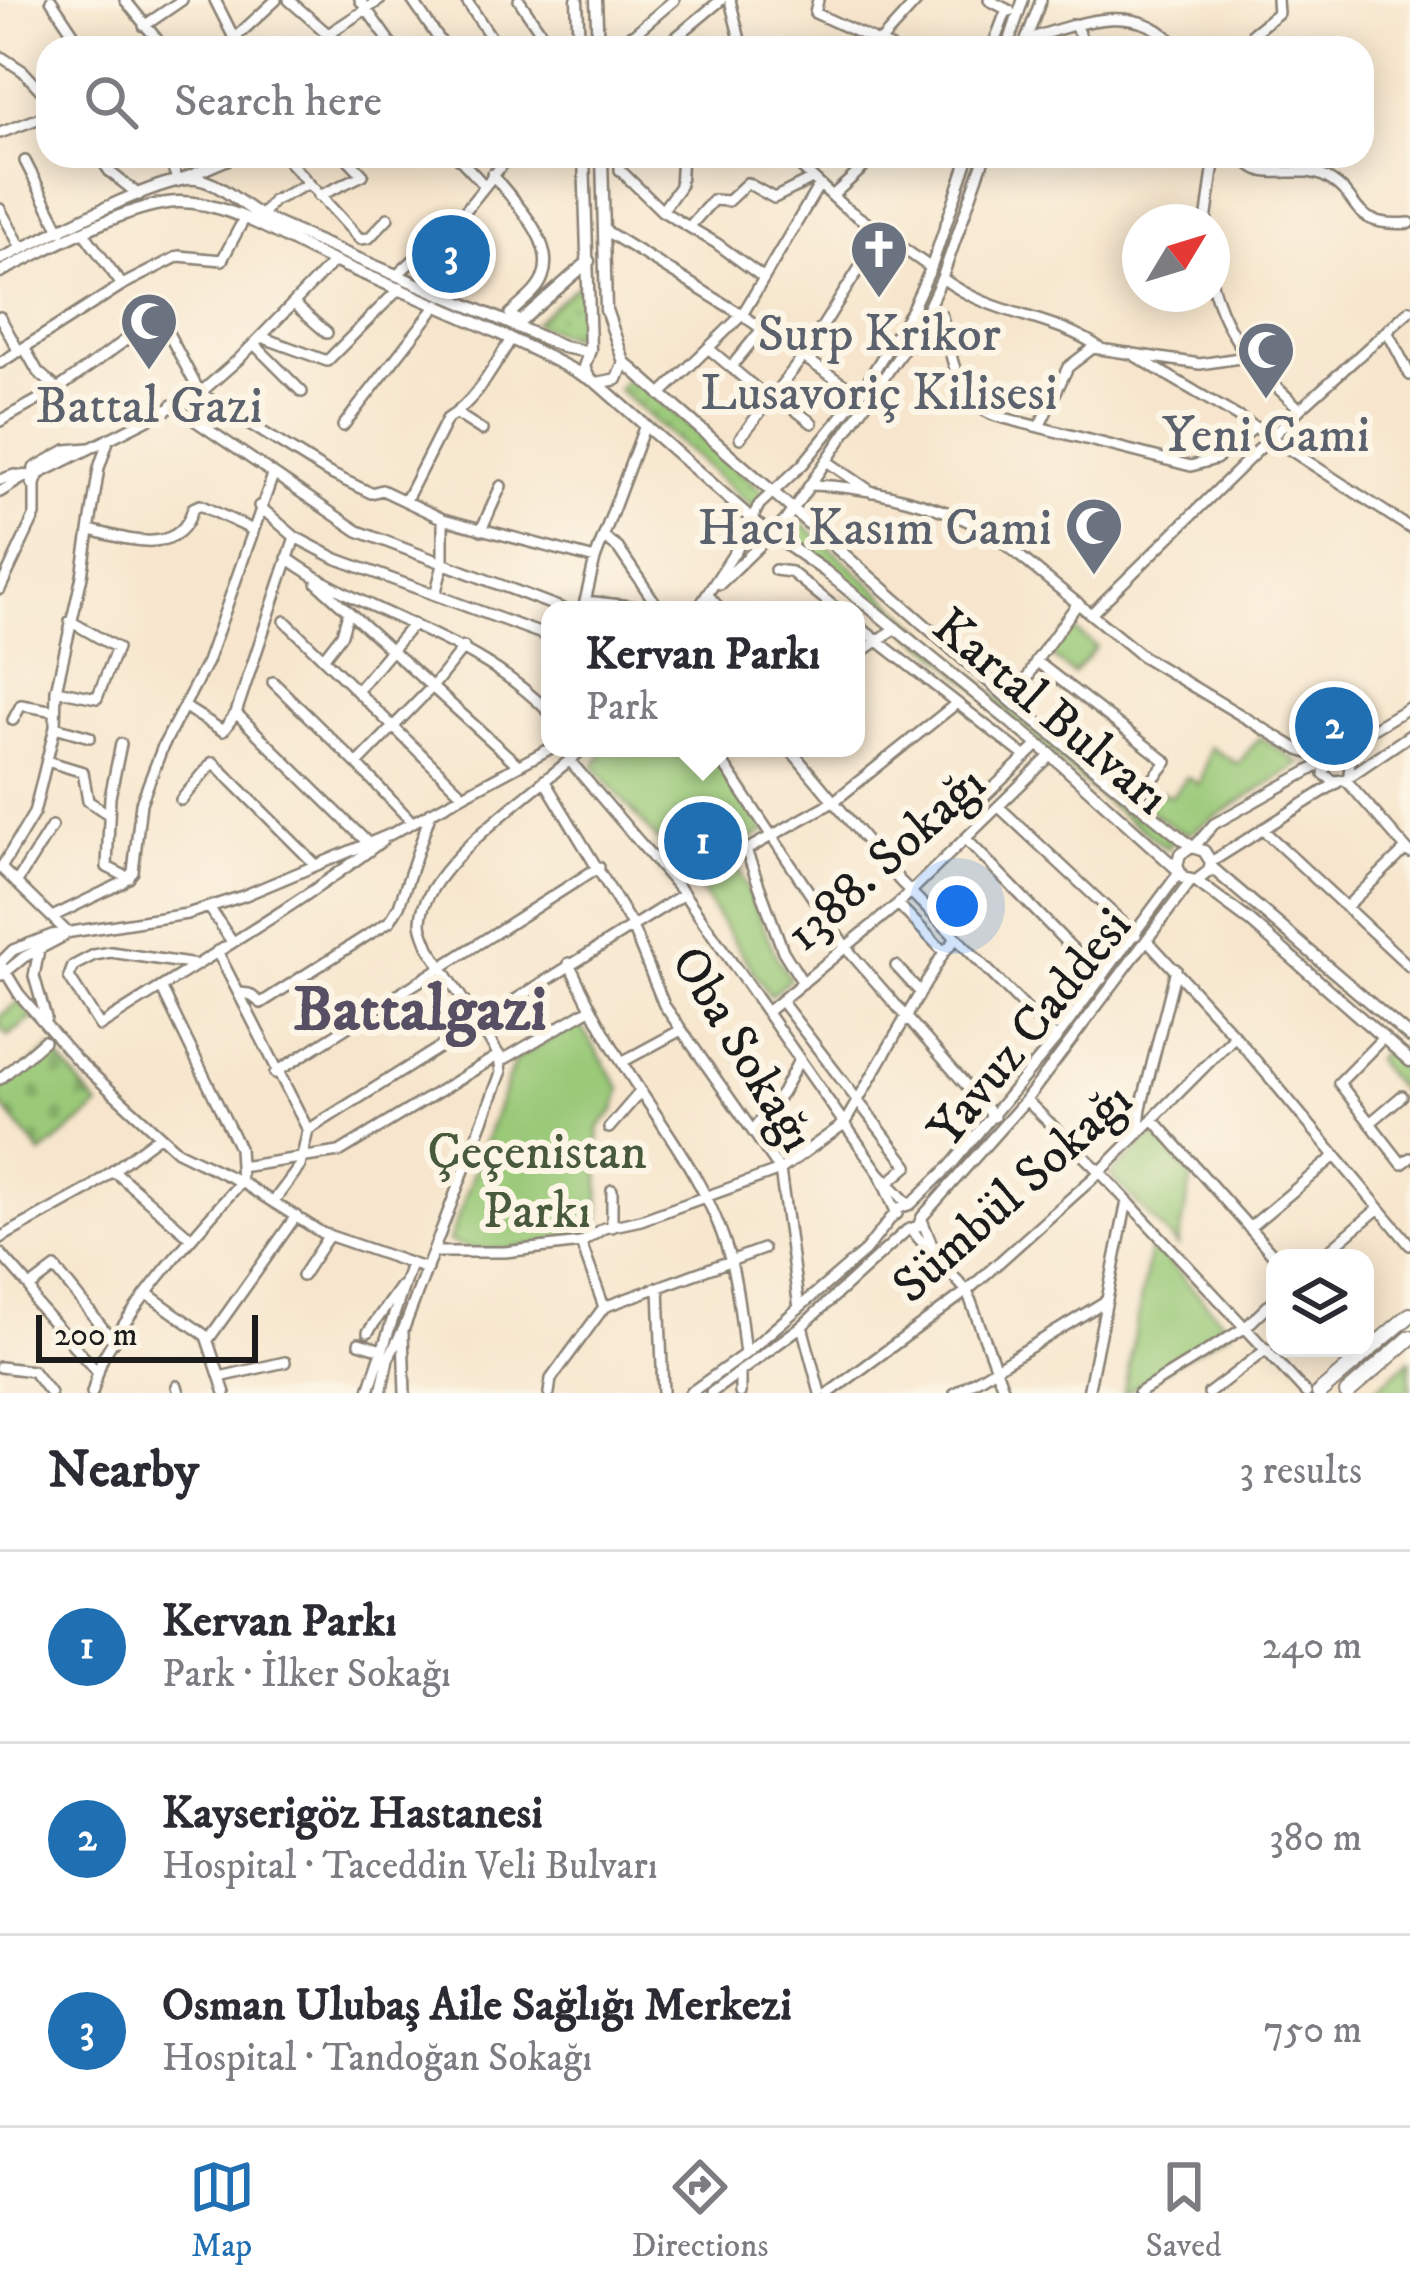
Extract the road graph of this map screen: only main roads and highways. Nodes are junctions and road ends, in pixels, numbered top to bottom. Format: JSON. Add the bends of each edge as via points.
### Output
{"nodes":[{"id":1,"x":577,"y":0,"type":"edge"},
{"id":2,"x":596,"y":0,"type":"edge"},
{"id":3,"x":579,"y":36,"type":"edge"},
{"id":4,"x":599,"y":36,"type":"edge"},
{"id":5,"x":585,"y":168,"type":"edge"},
{"id":6,"x":603,"y":168,"type":"edge"},
{"id":7,"x":214,"y":185,"type":"junction"},
{"id":8,"x":140,"y":195,"type":"junction"},
{"id":9,"x":186,"y":202,"type":"junction"},
{"id":10,"x":152,"y":206,"type":"junction"},
{"id":11,"x":0,"y":260,"type":"edge"},
{"id":12,"x":589,"y":260,"type":"junction"},
{"id":13,"x":0,"y":272,"type":"edge"},
{"id":14,"x":399,"y":281,"type":"junction"},
{"id":15,"x":515,"y":329,"type":"junction"},
{"id":16,"x":617,"y":349,"type":"junction"},
{"id":17,"x":589,"y":351,"type":"junction"},
{"id":18,"x":624,"y":362,"type":"junction"},
{"id":19,"x":594,"y":381,"type":"junction"},
{"id":20,"x":860,"y":601,"type":"edge"},
{"id":21,"x":865,"y":605,"type":"edge"},
{"id":22,"x":1193,"y":847,"type":"junction"},
{"id":23,"x":1211,"y":864,"type":"junction"},
{"id":24,"x":1178,"y":871,"type":"junction"},
{"id":25,"x":1194,"y":881,"type":"junction"},
{"id":26,"x":1410,"y":1037,"type":"edge"},
{"id":27,"x":1410,"y":1061,"type":"edge"},
{"id":28,"x":1410,"y":1315,"type":"edge"},
{"id":29,"x":1410,"y":1338,"type":"edge"},
{"id":30,"x":1374,"y":1340,"type":"edge"},
{"id":31,"x":1352,"y":1357,"type":"edge"},
{"id":32,"x":1319,"y":1393,"type":"edge"},
{"id":33,"x":1347,"y":1393,"type":"edge"}],
"edges":[{"from":1,"to":3,"type":"main road"},
{"from":2,"to":4,"type":"main road"},
{"from":5,"to":12,"type":"main road"},
{"from":6,"to":16,"type":"main road","via":[[607,310]]},
{"from":7,"to":8,"type":"main road","via":[[180,180]]},
{"from":7,"to":9,"type":"main road"},
{"from":7,"to":14,"type":"main road"},
{"from":8,"to":10,"type":"main road"},
{"from":8,"to":11,"type":"main road"},
{"from":9,"to":10,"type":"main road"},
{"from":9,"to":14,"type":"main road"},
{"from":10,"to":13,"type":"main road"},
{"from":12,"to":15,"type":"main road"},
{"from":12,"to":17,"type":"main road"},
{"from":14,"to":15,"type":"main road"},
{"from":14,"to":15,"type":"main road","via":[[437,304]]},
{"from":15,"to":17,"type":"main road"},
{"from":15,"to":19,"type":"main road","name":"Kartal Bulvarı"},
{"from":16,"to":17,"type":"main road"},
{"from":16,"to":18,"type":"main road"},
{"from":17,"to":19,"type":"main road","via":[[584,367]]},
{"from":18,"to":19,"type":"main road","via":[[617,379]]},
{"from":18,"to":22,"type":"main road","name":"Kartal Bulvarı","via":[[1015,704]]},
{"from":19,"to":20,"type":"main road","name":"Kartal Bulvarı","via":[[752,520]]},
{"from":21,"to":24,"type":"main road","name":"Kartal Bulvarı","via":[[1051,755]]},
{"from":22,"to":23,"type":"main road"},
{"from":22,"to":24,"type":"main road","via":[[1180,854]]},
{"from":23,"to":25,"type":"main road"},
{"from":23,"to":26,"type":"main road"},
{"from":24,"to":25,"type":"main road"},
{"from":25,"to":27,"type":"main road","name":"Kartal Bulvarı"},
{"from":28,"to":30,"type":"highway"},
{"from":29,"to":33,"type":"highway"},
{"from":31,"to":32,"type":"highway"}]}
